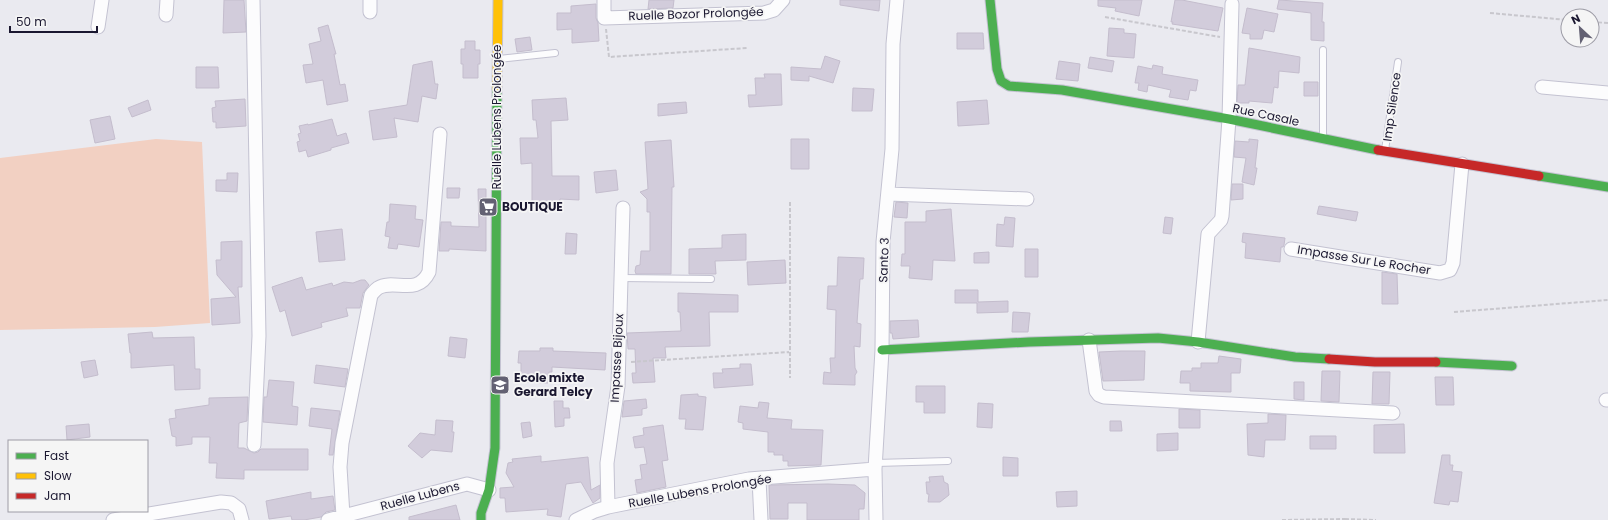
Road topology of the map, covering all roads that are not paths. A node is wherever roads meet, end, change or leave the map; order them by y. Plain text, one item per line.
1 (102, 0) edge
2 (167, 0) edge
3 (253, 0) edge
4 (498, 0) edge
5 (604, 0) edge
6 (783, 0) edge
7 (897, 0) edge
8 (990, 0) edge
9 (1232, 4) dead end
10 (166, 15) dead end
11 (98, 27) dead end
12 (1323, 50) dead end
13 (554, 52) dead end
14 (498, 60) junction
15 (1398, 62) dead end
16 (1542, 87) dead end
17 (1608, 93) edge
18 (1230, 119) junction
19 (440, 134) dead end
20 (1323, 139) junction
21 (1385, 151) junction
22 (1462, 164) junction
23 (1608, 187) edge
24 (888, 194) junction
25 (1027, 199) dead end
26 (623, 208) dead end
27 (1291, 249) dead end
28 (621, 278) junction
29 (711, 279) dead end
30 (1089, 340) junction
31 (1198, 342) junction
32 (882, 350) junction
33 (1512, 366) dead end
34 (1393, 413) dead end
35 (254, 445) dead end
36 (948, 461) dead end
37 (876, 466) junction
38 (759, 478) junction
39 (489, 490) junction
40 (608, 508) junction
41 (343, 516) junction
42 (113, 520) edge
43 (242, 520) edge
44 (328, 520) edge
45 (481, 520) edge
46 (576, 520) edge
47 (761, 520) edge
48 (876, 520) edge

1 - 11 street
2 - 10 street
3 - 35 street
4 - 14 street, Ruelle Lubens Prolongée
5 - 6 street, Ruelle Bozor Prolongée
7 - 24 street, Santo 3
8 - 18 street, Rue Casale
9 - 18 street
12 - 20 lane
13 - 14 lane
14 - 39 street, Ruelle Lubens Prolongée
15 - 21 lane, Imp Silence
16 - 17 street
18 - 20 street, Rue Casale
18 - 31 street
19 - 41 street
20 - 21 street, Rue Casale
21 - 22 street, Rue Casale
22 - 23 street, Rue Casale
22 - 27 street, Impasse Sur Le Rocher
24 - 25 street
24 - 32 street, Santo 3
26 - 28 street, Impasse Bijoux
28 - 29 lane
28 - 40 street, Impasse Bijoux
30 - 31 street
30 - 32 street
30 - 34 street
31 - 33 street
32 - 37 street, Santo 3
36 - 37 lane
37 - 38 street, Ruelle Lubens Prolongée
37 - 48 street, Santo 3
38 - 40 street, Ruelle Lubens Prolongée
38 - 47 street
39 - 41 street, Ruelle Lubens
39 - 45 street, Ruelle Lubens Prolongée
40 - 46 street, Ruelle Lubens Prolongée
41 - 44 street, Ruelle Lubens
42 - 43 street

